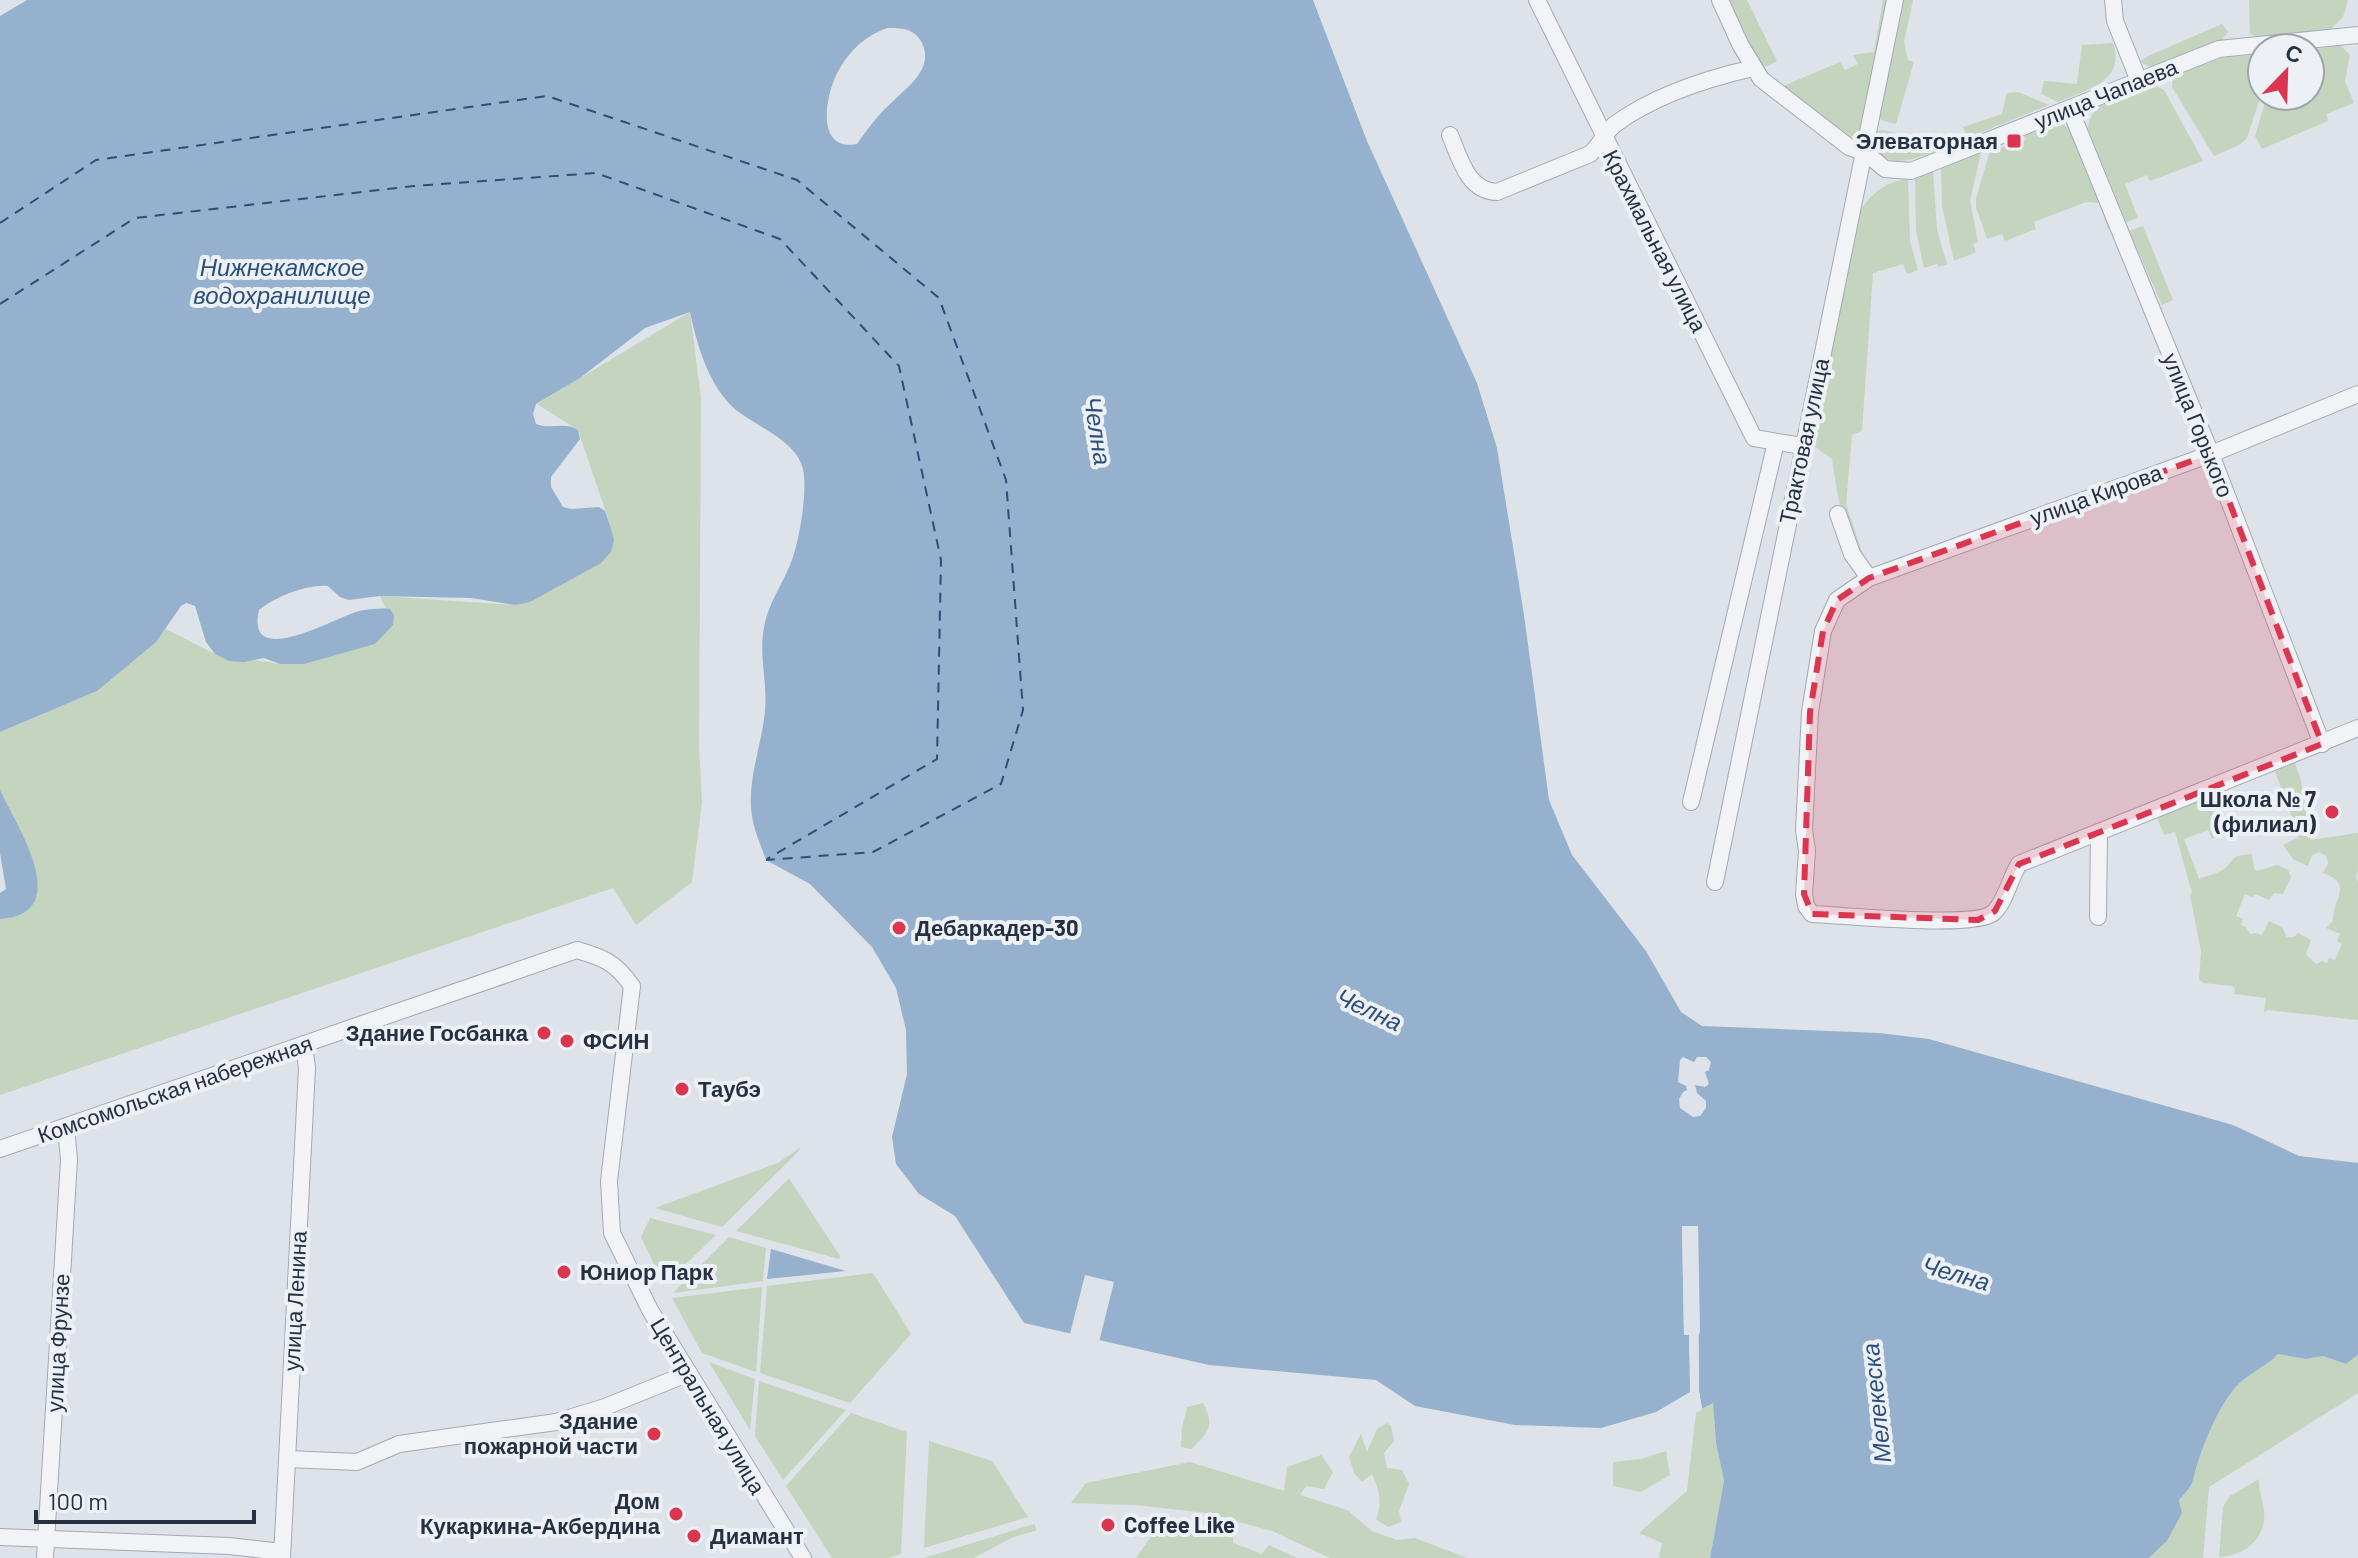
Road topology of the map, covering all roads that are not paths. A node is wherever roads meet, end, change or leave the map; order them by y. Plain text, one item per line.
1 (1537, 0) edge
2 (1720, 0) edge
3 (1895, 0) edge
4 (2113, 0) edge
5 (2358, 35) edge
6 (1753, 68) junction
7 (2139, 81) junction
8 (2070, 109) junction
9 (1450, 135) dead end
10 (1604, 139) junction
11 (1866, 153) junction
12 (2358, 394) edge
13 (1776, 442) junction
14 (1802, 446) junction
15 (2211, 454) junction
16 (1838, 514) dead end
17 (1869, 578) junction
18 (2358, 728) edge
19 (2322, 744) junction
20 (1691, 802) dead end
21 (2099, 832) junction
22 (1715, 882) dead end
23 (2098, 917) dead end
24 (577, 950) joint
25 (304, 1044) junction
26 (66, 1127) junction
27 (0, 1149) edge
28 (689, 1373) junction
29 (287, 1459) junction
30 (0, 1537) edge
31 (46, 1539) junction
32 (282, 1555) edge
33 (45, 1558) edge
34 (803, 1558) edge

1 - 10 street, Крахмальная улица
2 - 6 street
3 - 11 street, Трактовая улица
4 - 7 street
5 - 7 street, улица Чапаева
6 - 10 street
6 - 11 street, улица Чапаева
7 - 8 street, улица Чапаева
8 - 11 street, улица Чапаева
8 - 15 street, улица Горького
9 - 10 street
10 - 13 street, Крахмальная улица
11 - 14 street, Трактовая улица
12 - 15 street, улица Кирова
13 - 14 street, Крахмальная улица
13 - 20 street
14 - 22 street, Трактовая улица
15 - 17 street, улица Кирова
15 - 19 street, улица Горького
16 - 17 street
17 - 21 street, улица Кирова
18 - 19 street
19 - 21 street
21 - 23 street
24 - 25 street, Комсомольская набережная
24 - 28 street, Центральная улица
25 - 26 street, Комсомольская набережная
25 - 29 street, улица Ленина
26 - 27 street, Комсомольская набережная
26 - 31 street, улица Фрунзе
28 - 29 street
28 - 34 street, Центральная улица
29 - 32 street, улица Ленина
30 - 31 street
31 - 32 street
31 - 33 street, улица Фрунзе

